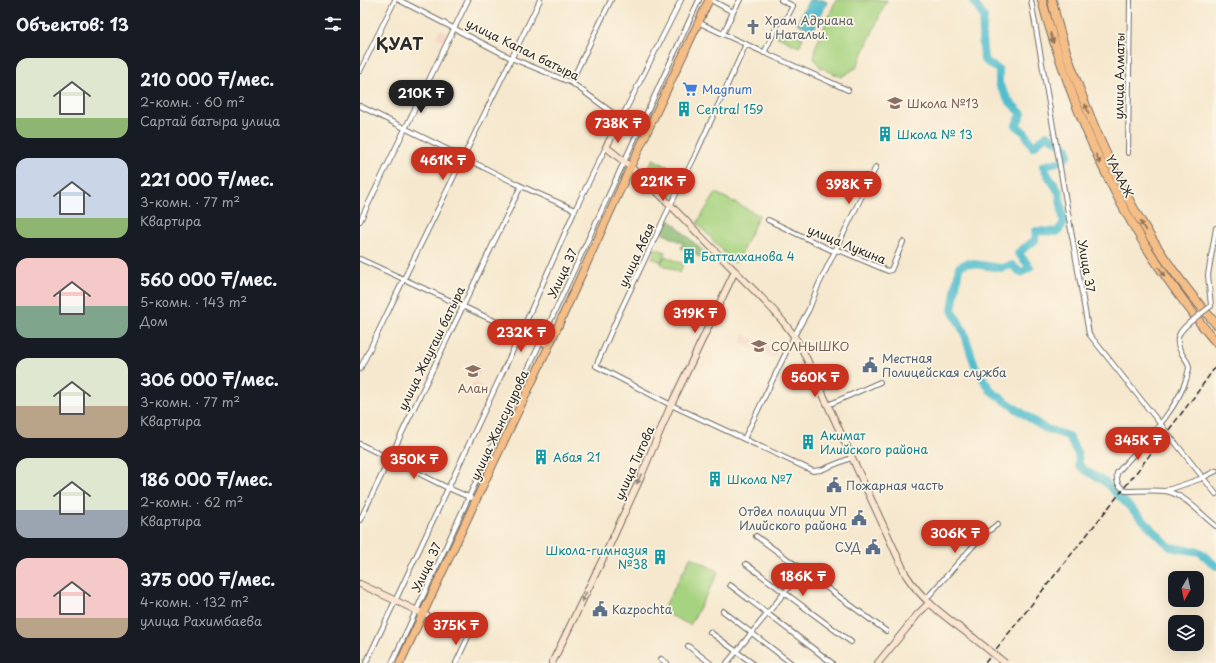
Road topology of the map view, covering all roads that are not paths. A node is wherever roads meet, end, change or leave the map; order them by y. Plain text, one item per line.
1 (395, 0) edge
2 (399, 0) edge
3 (468, 0) edge
4 (540, 0) edge
5 (611, 0) edge
6 (681, 0) edge
7 (699, 0) edge
8 (710, 0) edge
9 (740, 0) edge
10 (781, 0) edge
11 (1031, 0) edge
12 (1042, 0) edge
13 (1052, 0) edge
14 (1130, 0) edge
15 (733, 12) junction
16 (698, 22) junction
17 (454, 28) junction
18 (723, 34) junction
19 (746, 44) junction
20 (764, 53) junction
21 (511, 58) junction
22 (360, 71) edge
23 (572, 83) junction
24 (848, 90) dead end
25 (360, 106) edge
26 (620, 119) junction
27 (405, 128) junction
28 (606, 147) junction
29 (1128, 153) dead end
30 (464, 156) junction
31 (631, 166) junction
32 (876, 167) dead end
33 (521, 186) junction
34 (670, 206) junction
35 (575, 210) junction
36 (768, 220) dead end
37 (360, 221) edge
38 (1216, 228) edge
39 (903, 242) dead end
40 (836, 250) junction
41 (360, 259) edge
42 (734, 271) junction
43 (403, 279) junction
44 (1216, 302) edge
45 (462, 306) junction
46 (1212, 306) junction
47 (1216, 324) edge
48 (521, 333) junction
49 (794, 336) junction
50 (1216, 342) edge
51 (549, 346) junction
52 (360, 369) edge
53 (880, 382) dead end
54 (671, 405) junction
55 (828, 405) junction
56 (744, 439) junction
57 (360, 444) edge
58 (389, 458) junction
59 (851, 458) junction
60 (1216, 471) edge
61 (448, 488) junction
62 (1165, 491) junction
63 (1216, 494) edge
64 (476, 500) junction
65 (360, 520) edge
66 (998, 524) dead end
67 (1216, 526) edge
68 (756, 536) dead end
69 (746, 564) dead end
70 (803, 570) junction
71 (360, 584) edge
72 (730, 585) dead end
73 (784, 593) junction
74 (395, 600) junction
75 (928, 601) junction
76 (723, 611) dead end
77 (424, 614) junction
78 (768, 614) junction
79 (710, 632) dead end
80 (886, 632) dead end
81 (752, 633) junction
82 (851, 642) dead end
83 (688, 646) dead end
84 (737, 651) junction
85 (661, 658) dead end
86 (366, 663) edge
87 (392, 663) edge
88 (400, 663) edge
89 (456, 663) edge
90 (552, 663) edge
91 (668, 663) edge
92 (710, 663) edge
93 (727, 663) edge
94 (752, 663) edge
95 (791, 663) edge
96 (832, 663) edge
97 (878, 663) edge
98 (1005, 663) edge

1 - 22 street
2 - 17 street, улица Капал батыра
3 - 17 street
4 - 21 street
5 - 23 street
6 - 26 street
7 - 87 street, Улица 37
8 - 15 street
8 - 16 main road, улица Жансугурова
9 - 15 street
10 - 20 street
11 - 63 street, Улица 37
12 -> 50 highway, ҮАААЖ
47 -> 13 highway, ҮАААЖ
14 - 29 street, улица Алматы
15 - 18 street
16 - 18 street
16 - 31 main road, улица Жансугурова
17 - 21 street, улица Капал батыра
17 - 27 street
18 - 19 street
19 - 20 street
19 - 34 street, улица Абая
20 - 24 street
21 - 23 street, улица Капал батыра
21 - 30 street
23 - 26 street, улица Капал батыра
25 - 27 street
26 - 28 street
27 - 30 street
27 - 37 street
28 - 31 street
28 - 35 street
30 - 33 street
30 - 43 street
31 - 34 street
31 - 51 main road, улица Жансугурова
32 - 40 street
33 - 35 street
33 - 45 street, улица Жаугаш батыра
34 - 42 street
34 - 54 street, улица Абая
35 - 48 street
36 - 40 street, улица Лукина
38 - 46 street
39 - 40 street, улица Лукина
40 - 49 street
41 - 43 street
42 - 49 street
42 - 54 street, улица Титова
43 - 45 street
43 - 52 street
44 - 46 street
45 - 48 street
45 - 58 street, улица Жаугаш батыра
46 - 62 street, bridge
48 - 51 street
48 - 61 street
49 - 55 street
49 - 56 street
51 - 64 main road, улица Жансугурова
53 - 55 street
54 - 56 street
54 -> 90 street, улица Титова
55 - 59 street
56 - 59 street
57 - 58 street
58 - 61 street
58 - 65 street, улица Жаугаш батыра
59 - 75 street
60 - 62 street
61 - 64 street
61 - 74 street
62 - 67 street
64 - 77 main road, улица Жансугурова
66 - 75 street
68 - 70 street
69 - 73 street
70 - 73 street
70 - 80 street
71 - 74 street
72 - 78 street
73 - 78 street
73 - 82 street
74 - 77 street
74 - 86 street
75 - 97 street
75 - 98 street, bridge
76 - 81 street
77 - 88 main road, улица Жансугурова
77 - 89 street
78 - 81 street
78 - 96 street
79 - 84 street
81 - 84 street
81 - 95 street
83 - 92 street
84 - 93 street
84 - 94 street
85 - 91 street

